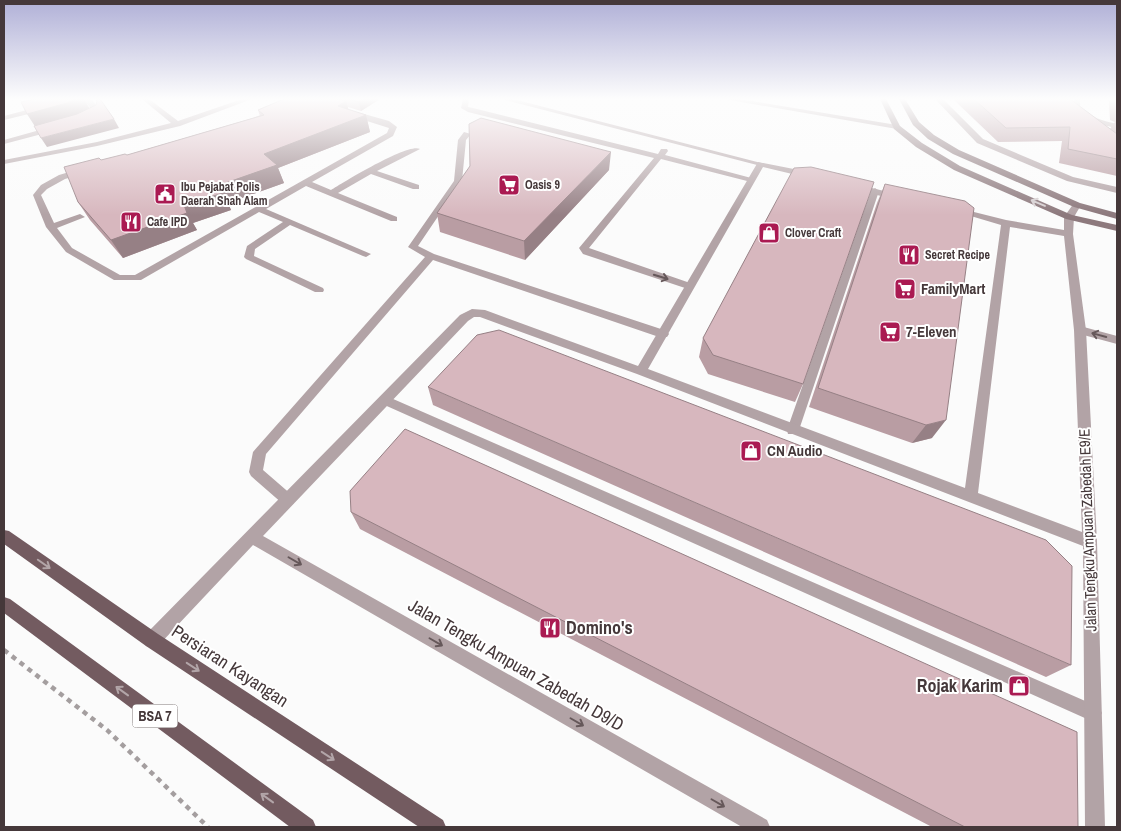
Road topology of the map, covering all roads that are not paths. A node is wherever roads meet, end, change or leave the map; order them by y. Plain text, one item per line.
1 (19, 138) edge
2 (140, 138) edge
3 (193, 138) edge
4 (384, 138) edge
5 (464, 138) edge
6 (583, 138) edge
7 (656, 138) edge
8 (910, 138) edge
9 (932, 138) edge
10 (977, 138) edge
11 (4, 142) edge
12 (672, 142) junction
13 (124, 144) junction
14 (416, 149) dead end
15 (660, 157) junction
16 (132, 158) junction
17 (4, 162) edge
18 (761, 164) junction
19 (370, 170) junction
20 (818, 178) edge
21 (751, 179) junction
22 (307, 183) junction
23 (847, 184) edge
24 (416, 187) dead end
25 (1117, 190) edge
26 (875, 192) junction
27 (331, 193) junction
28 (903, 198) edge
29 (1078, 205) junction
30 (259, 209) junction
31 (950, 210) edge
32 (1069, 216) junction
33 (1117, 216) edge
34 (80, 217) edge
35 (394, 219) dead end
36 (289, 222) junction
37 (1006, 223) junction
38 (51, 227) junction
39 (1117, 228) edge
40 (1068, 234) junction
41 (366, 254) dead end
42 (431, 256) junction
43 (690, 286) junction
44 (320, 290) dead end
45 (1080, 330) junction
46 (663, 334) junction
47 (1117, 340) edge
48 (641, 371) junction
49 (384, 400) junction
50 (793, 430) junction
51 (971, 498) junction
52 (288, 500) junction
53 (4, 536) edge
54 (252, 537) junction
55 (1090, 542) junction
56 (4, 604) edge
57 (152, 640) junction
58 (1093, 713) junction
59 (306, 827) edge
60 (436, 827) edge
61 (760, 827) edge
62 (1095, 827) edge

1 - 11 street
2 - 13 street
3 - 16 street
4 - 22 street
5 - 42 street
6 - 15 street
7 - 12 street
32 -> 8 street
9 - 29 street
10 - 25 street
12 - 15 street
12 - 18 street
13 - 16 street
13 - 17 street
14 - 19 street
15 - 21 street
15 -> 43 street
16 - 38 street
18 - 20 street
18 - 21 street
19 - 24 street
19 - 27 street
21 - 43 street
22 - 27 street
22 - 30 street
23 - 26 street
26 - 28 street
26 - 50 street
27 - 35 street
29 - 32 street
29 - 33 street
30 - 36 street
30 - 38 street
31 - 37 street
32 - 39 street
32 - 40 street, Jalan Tengku Ampuan Zabedah E9/E
34 - 38 street
36 - 41 street
36 - 44 street
37 - 40 street
37 - 51 street
40 - 45 street, Jalan Tengku Ampuan Zabedah E9/E
42 - 46 street
42 - 52 street
43 - 46 street
47 -> 45 street
45 - 55 street, Jalan Tengku Ampuan Zabedah E9/E
46 - 48 street
48 - 49 street
48 - 50 street
49 - 52 street
49 - 58 street
50 - 51 street
51 - 55 street
52 - 54 street
53 -> 57 main road, Persiaran Kayangan
54 - 57 street
54 -> 61 street, Jalan Tengku Ampuan Zabedah D9/D
55 - 58 street, Jalan Tengku Ampuan Zabedah E9/E
59 -> 56 main road, BSA 7
57 -> 60 main road, Persiaran Kayangan
58 - 62 street, Jalan Tengku Ampuan Zabedah E9/E

